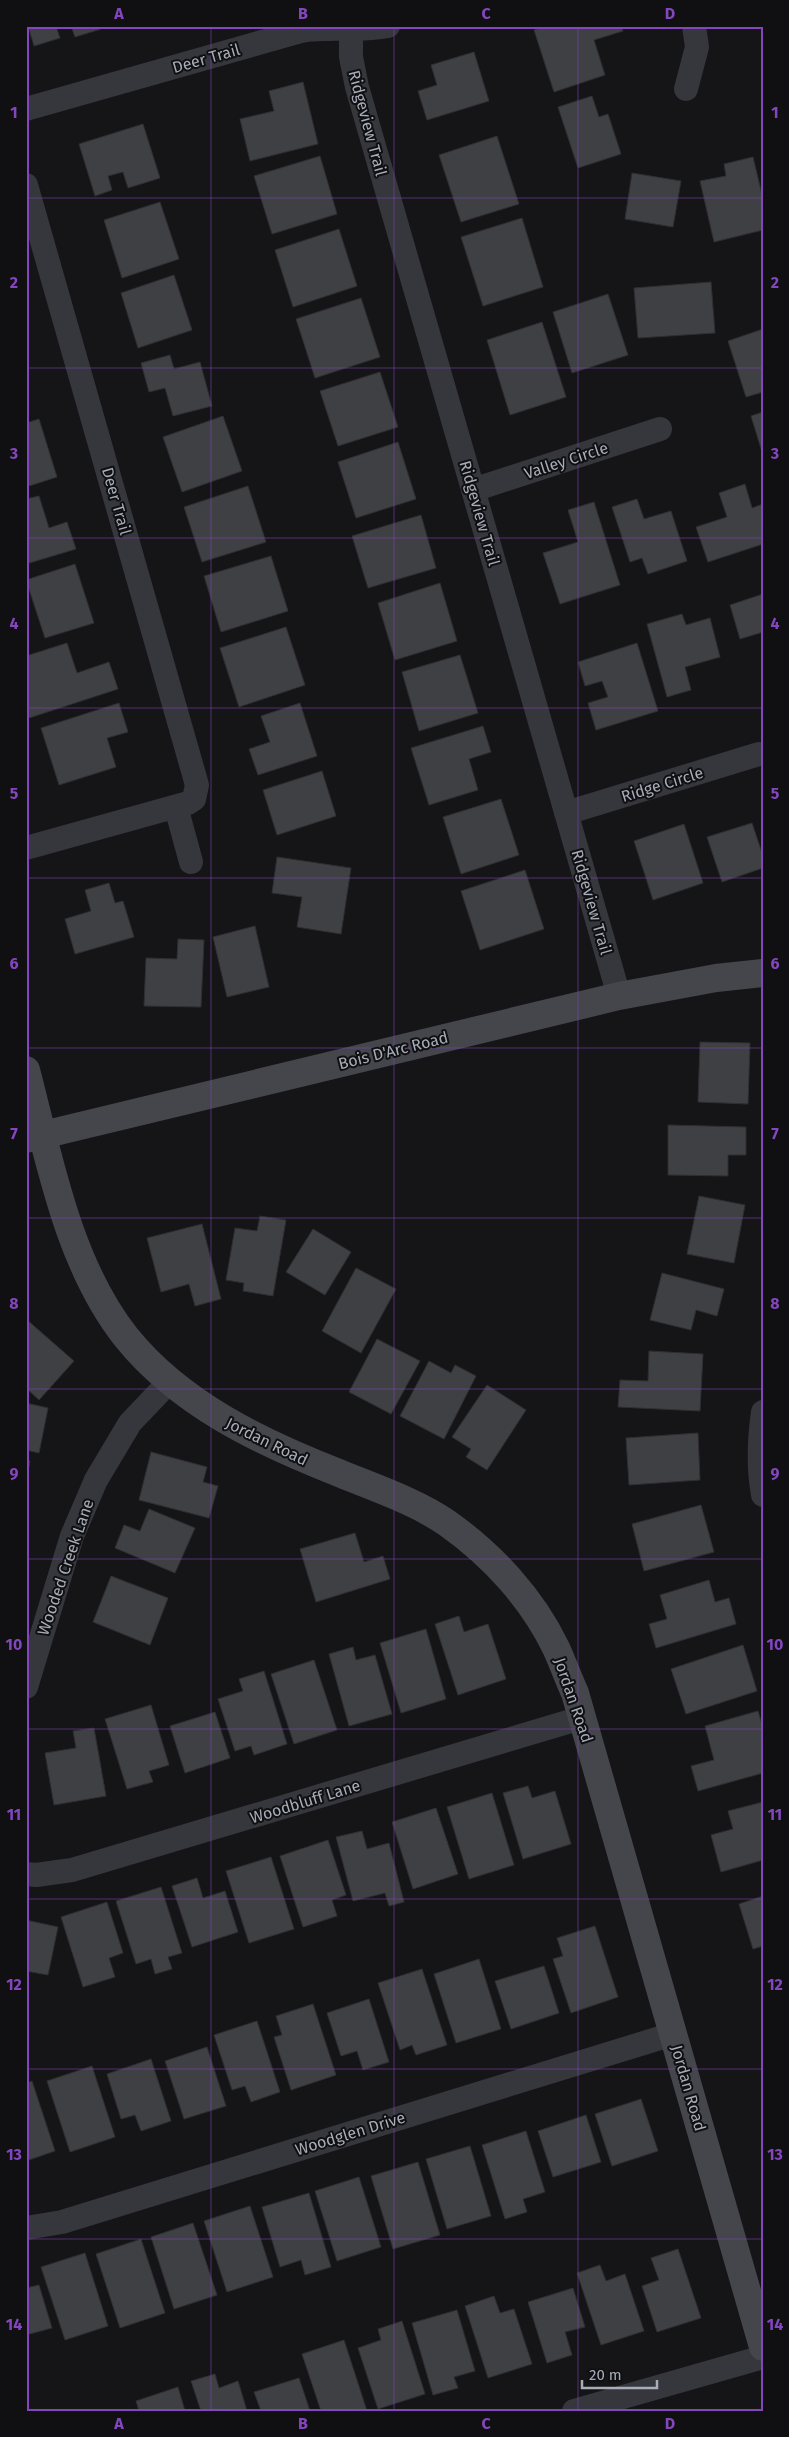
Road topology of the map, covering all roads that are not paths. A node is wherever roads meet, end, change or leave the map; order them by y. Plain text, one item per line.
1 (388, 26) edge
2 (694, 26) edge
3 (351, 28) junction
4 (686, 89) dead end
5 (26, 109) edge
6 (26, 185) edge
7 (660, 430) dead end
8 (473, 490) junction
9 (759, 754) dead end
10 (176, 807) junction
11 (566, 813) junction
12 (26, 848) edge
13 (191, 862) dead end
14 (763, 974) edge
15 (619, 996) junction
16 (26, 1070) edge
17 (34, 1137) edge
18 (170, 1381) junction
19 (763, 1412) edge
20 (763, 1495) edge
21 (26, 1686) edge
22 (581, 1718) junction
23 (26, 1874) edge
24 (673, 2034) junction
25 (26, 2228) edge
26 (763, 2347) edge
27 (763, 2357) edge
28 (574, 2411) edge

1 - 3 street, Deer Trail
2 - 4 street
3 - 5 street, Deer Trail
3 - 8 street, Ridgeview Trail
6 - 10 street, Deer Trail
7 - 8 street, Valley Circle
8 - 11 street, Ridgeview Trail
9 - 11 street, Ridge Circle
10 - 12 street, Deer Trail
10 - 13 street
11 - 15 street, Ridgeview Trail
14 - 15 street, Bois D'Arc Road
15 - 17 street, Bois D'Arc Road
16 - 17 street, Jordan Road
17 - 18 street, Jordan Road
18 - 21 street, Wooded Creek Lane
18 - 22 street, Jordan Road
19 - 20 street
22 - 23 street, Woodbluff Lane
22 - 24 street, Jordan Road
24 - 25 street, Woodglen Drive
24 - 26 street, Jordan Road
27 - 28 street

